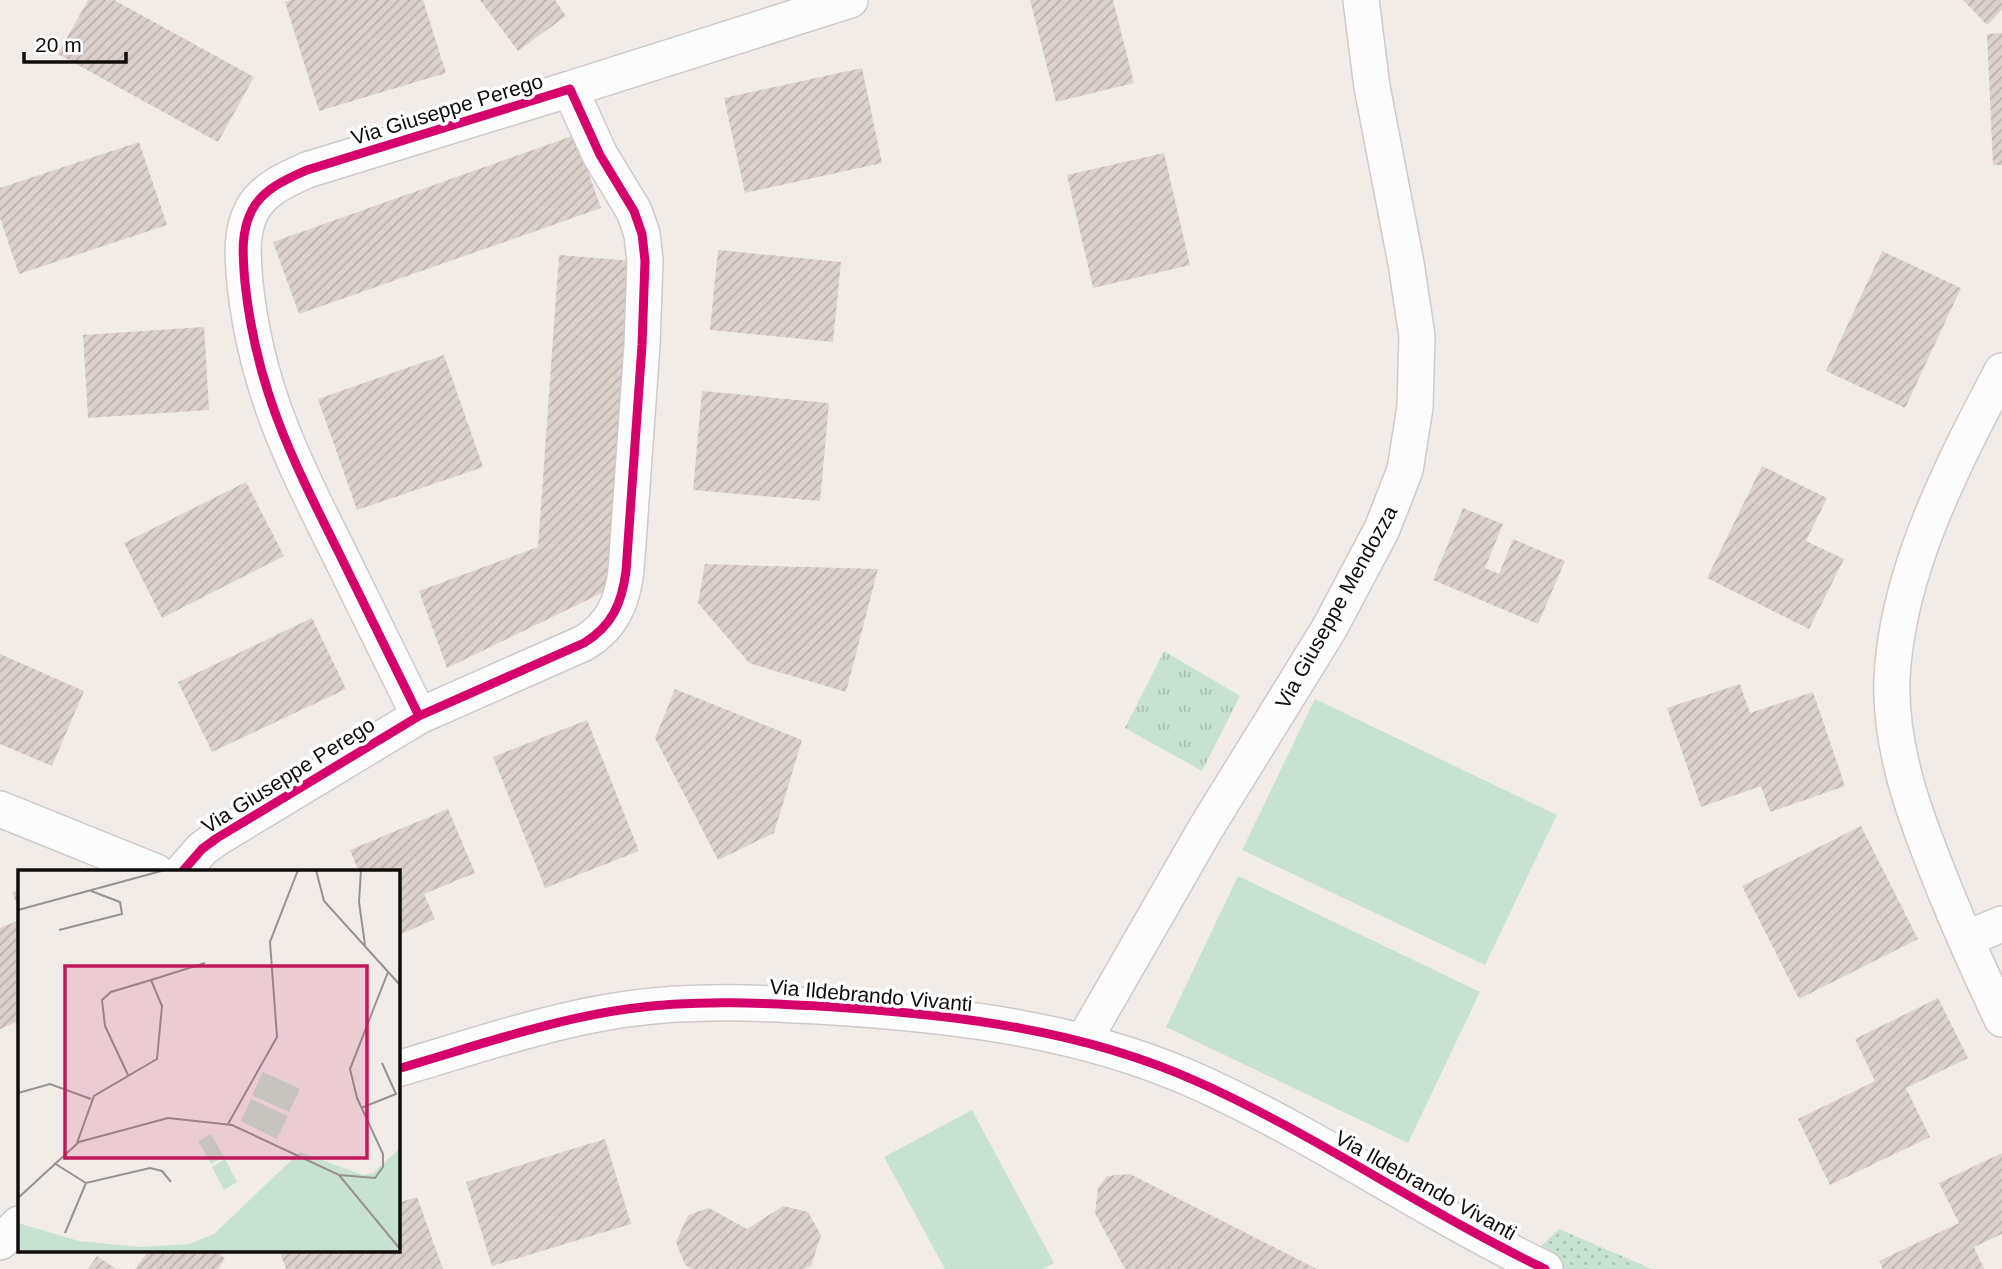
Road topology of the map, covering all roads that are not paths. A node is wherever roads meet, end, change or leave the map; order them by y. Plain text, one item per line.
1 (850, 0) edge
2 (1360, 0) edge
3 (570, 89) junction
4 (2002, 370) edge
5 (419, 716) junction
6 (0, 809) edge
7 (151, 870) edge
8 (184, 870) edge
9 (2002, 924) edge
10 (1966, 939) junction
11 (2002, 1019) edge
12 (1083, 1042) junction
13 (399, 1068) edge
14 (18, 1225) edge
15 (0, 1242) edge
16 (1545, 1269) edge

1 - 3 street
2 - 12 street, Via Giuseppe Mendozza
3 - 5 street, Via Giuseppe Perego
3 - 5 street, Via Giuseppe Perego
4 - 10 street
5 - 8 street, Via Giuseppe Perego
6 - 7 street
9 - 10 street
10 - 11 street
12 - 13 street, Via Ildebrando Vivanti
12 - 16 street, Via Ildebrando Vivanti
14 - 15 street

